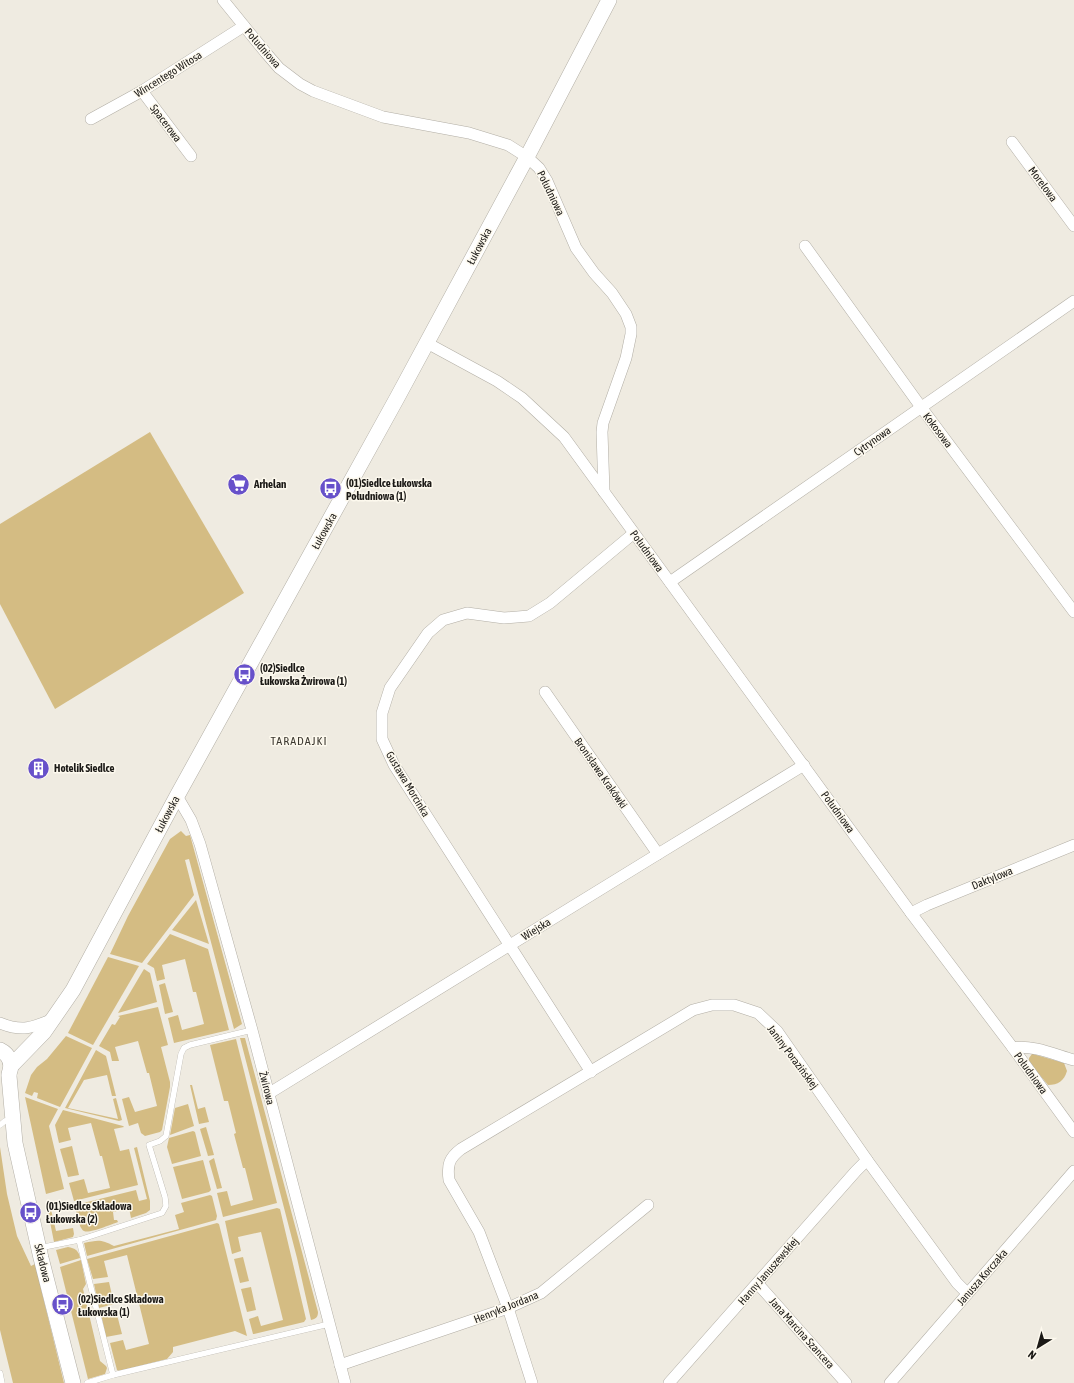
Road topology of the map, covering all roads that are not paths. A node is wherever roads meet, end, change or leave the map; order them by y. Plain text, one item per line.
1 (224, 0) edge
2 (609, 0) edge
3 (244, 26) junction
4 (142, 91) junction
5 (91, 119) dead end
6 (1012, 142) dead end
7 (191, 156) dead end
8 (527, 156) junction
9 (1074, 226) edge
10 (805, 246) dead end
11 (1074, 301) edge
12 (427, 343) junction
13 (921, 407) junction
14 (604, 492) junction
15 (634, 533) junction
16 (670, 582) junction
17 (1074, 612) edge
18 (545, 692) dead end
19 (804, 765) junction
20 (177, 796) junction
21 (1074, 845) edge
22 (658, 854) junction
23 (911, 913) junction
24 (511, 945) junction
25 (55, 1018) junction
26 (0, 1023) edge
27 (252, 1030) junction
28 (1013, 1048) junction
29 (1074, 1060) edge
30 (5, 1066) edge
31 (591, 1072) junction
32 (268, 1094) junction
33 (2, 1118) edge
34 (1074, 1132) edge
35 (15, 1143) junction
36 (867, 1160) junction
37 (1074, 1171) edge
38 (648, 1205) dead end
39 (79, 1240) junction
40 (39, 1248) junction
41 (758, 1284) junction
42 (967, 1293) junction
43 (508, 1308) junction
44 (329, 1324) junction
45 (340, 1365) junction
46 (0, 1373) edge
47 (113, 1375) junction
48 (343, 1382) edge
49 (2, 1383) edge
50 (73, 1383) edge
51 (86, 1383) edge
52 (532, 1383) edge
53 (669, 1383) edge
54 (846, 1383) edge
55 (890, 1383) edge

1 - 3 street, Południowa
2 - 8 main road, Łukowska
3 - 4 street, Wincentego Witosa
3 - 8 street, Południowa
4 - 5 street, Wincentego Witosa
4 - 7 street, Spacerowa
6 - 9 street, Morelowa
8 - 12 main road, Łukowska
8 - 14 street, Południowa
10 - 13 street, Kokosowa
11 - 13 street, Cytrynowa
12 - 14 street, Południowa
12 - 20 main road, Łukowska
13 - 16 street, Cytrynowa
13 - 17 street, Kokosowa
14 - 15 street, Południowa
15 - 16 street, Południowa
15 - 24 street, Gustawa Morcinka
16 - 19 street, Południowa
18 - 22 street, Bronisława Krakówki
19 - 22 street, Wiejska
19 - 23 street, Południowa
20 - 25 main road, Łukowska
20 - 27 street, Żwirowa
21 - 23 street, Daktylowa
22 - 24 street, Wiejska
23 - 28 street, Południowa
24 - 31 street, Gustawa Morcinka
24 - 32 street, Wiejska
25 - 26 street
25 - 30 main road, Łukowska
27 - 32 street, Żwirowa
27 - 39 lane
28 - 29 street
28 - 34 street, Południowa
30 - 35 main road, Składowa
31 - 36 street, Janiny Porazińskiej
31 - 43 street, Janiny Porazińskiej
32 - 44 street, Żwirowa
33 - 35 main road, Składowa
35 - 40 main road, Składowa
36 - 41 street, Hanny Januszewskiej
36 - 42 street, Janiny Porazińskiej
37 - 42 street, Janusza Korczaka
38 - 43 street, Henryka Jordana
39 - 40 lane
39 - 47 lane
40 - 50 main road, Składowa
41 - 53 street, Hanny Januszewskiej
41 - 54 street, Jana Marcina Szancera
42 - 55 street, Janusza Korczaka
43 - 45 street, Henryka Jordana
43 - 52 street
44 - 45 street, Żwirowa
44 - 47 lane
45 - 48 street, Żwirowa
46 - 49 lane
47 - 51 lane

